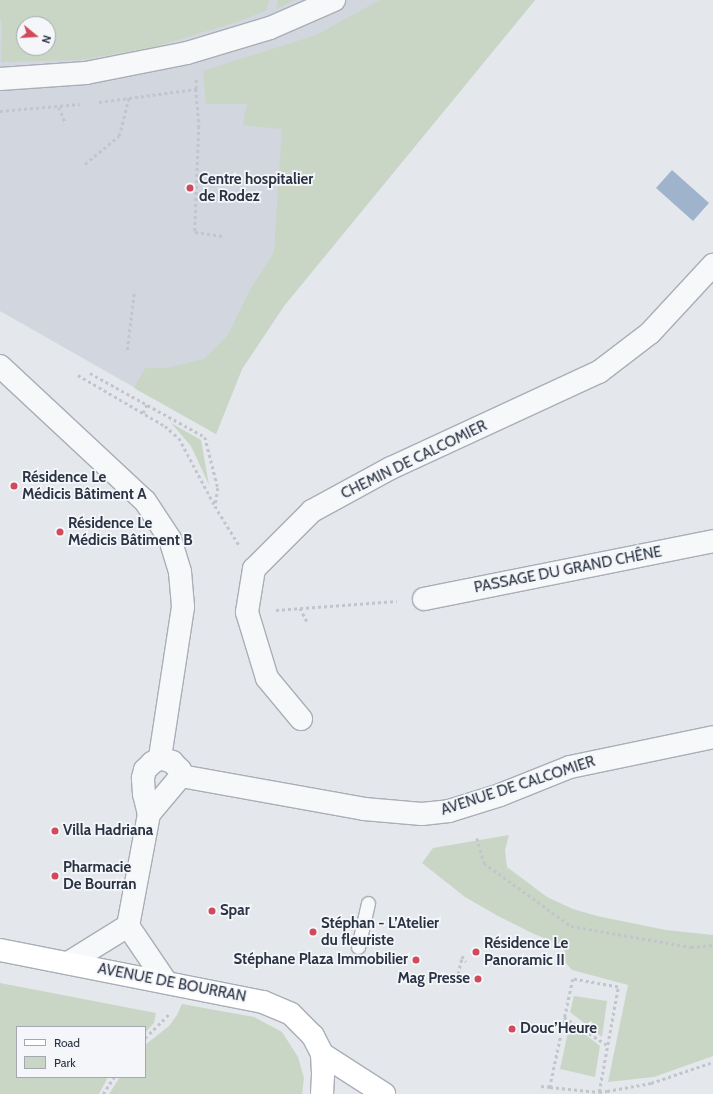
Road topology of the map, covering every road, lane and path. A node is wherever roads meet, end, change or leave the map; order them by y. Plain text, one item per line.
1 (334, 0) edge
2 (0, 79) edge
3 (196, 89) dead end
4 (130, 97) dead end
5 (58, 107) dead end
6 (66, 124) dead end
7 (85, 164) dead end
8 (223, 236) dead end
9 (713, 265) edge
10 (134, 293) dead end
11 (127, 350) dead end
12 (0, 366) edge
13 (90, 373) dead end
14 (78, 375) dead end
15 (147, 404) junction
16 (143, 413) junction
17 (215, 506) junction
18 (713, 541) edge
19 (254, 569) junction
20 (424, 599) joint
21 (300, 608) junction
22 (272, 610) dead end
23 (307, 621) dead end
24 (301, 719) dead end
25 (713, 737) edge
26 (160, 758) junction
27 (181, 776) junction
28 (149, 814) junction
29 (94, 830) dead end
30 (112, 833) dead end
31 (477, 838) dead end
32 (368, 903) dead end
33 (128, 926) junction
34 (713, 945) edge
35 (358, 947) dead end
36 (0, 950) edge
37 (466, 962) dead end
38 (68, 963) junction
39 (458, 974) dead end
40 (166, 982) junction
41 (172, 1012) dead end
42 (564, 1017) junction
43 (146, 1037) edge
44 (607, 1045) junction
45 (322, 1054) junction
46 (713, 1062) edge
47 (113, 1078) edge
48 (542, 1086) dead end
49 (550, 1087) junction
50 (599, 1092) junction
51 (103, 1094) edge
52 (322, 1094) edge
53 (384, 1094) edge

1 - 2 street
3 - 8 path
4 - 7 path
5 - 6 path
9 - 19 street, CHEMIN DE CALCOMIER
10 - 11 path
12 - 26 street
13 - 15 path
14 - 16 path
15 - 16 path
15 - 17 path
16 - 17 path
17 - 19 path
18 - 20 street, PASSAGE DU GRAND CHÊNE
19 - 24 street
20 - 21 path
21 - 22 path
21 - 23 path
25 - 27 street, AVENUE DE CALCOMIER
26 - 27 street
26 - 28 street
27 - 28 street
28 - 33 street
29 - 30 path
31 - 34 path
32 - 35 lane
33 - 38 street
33 - 40 street
36 - 38 main road, AVENUE DE BOURRAN
37 - 39 path
38 - 40 main road, AVENUE DE BOURRAN
40 - 45 main road, AVENUE DE BOURRAN
41 - 43 path
42 - 44 path
42 - 44 path
42 - 49 path
44 - 50 path
45 - 52 main road, AVENUE DE BOURRAN
45 - 53 main road
46 - 50 path
47 - 51 path
48 - 49 path
49 - 50 path

